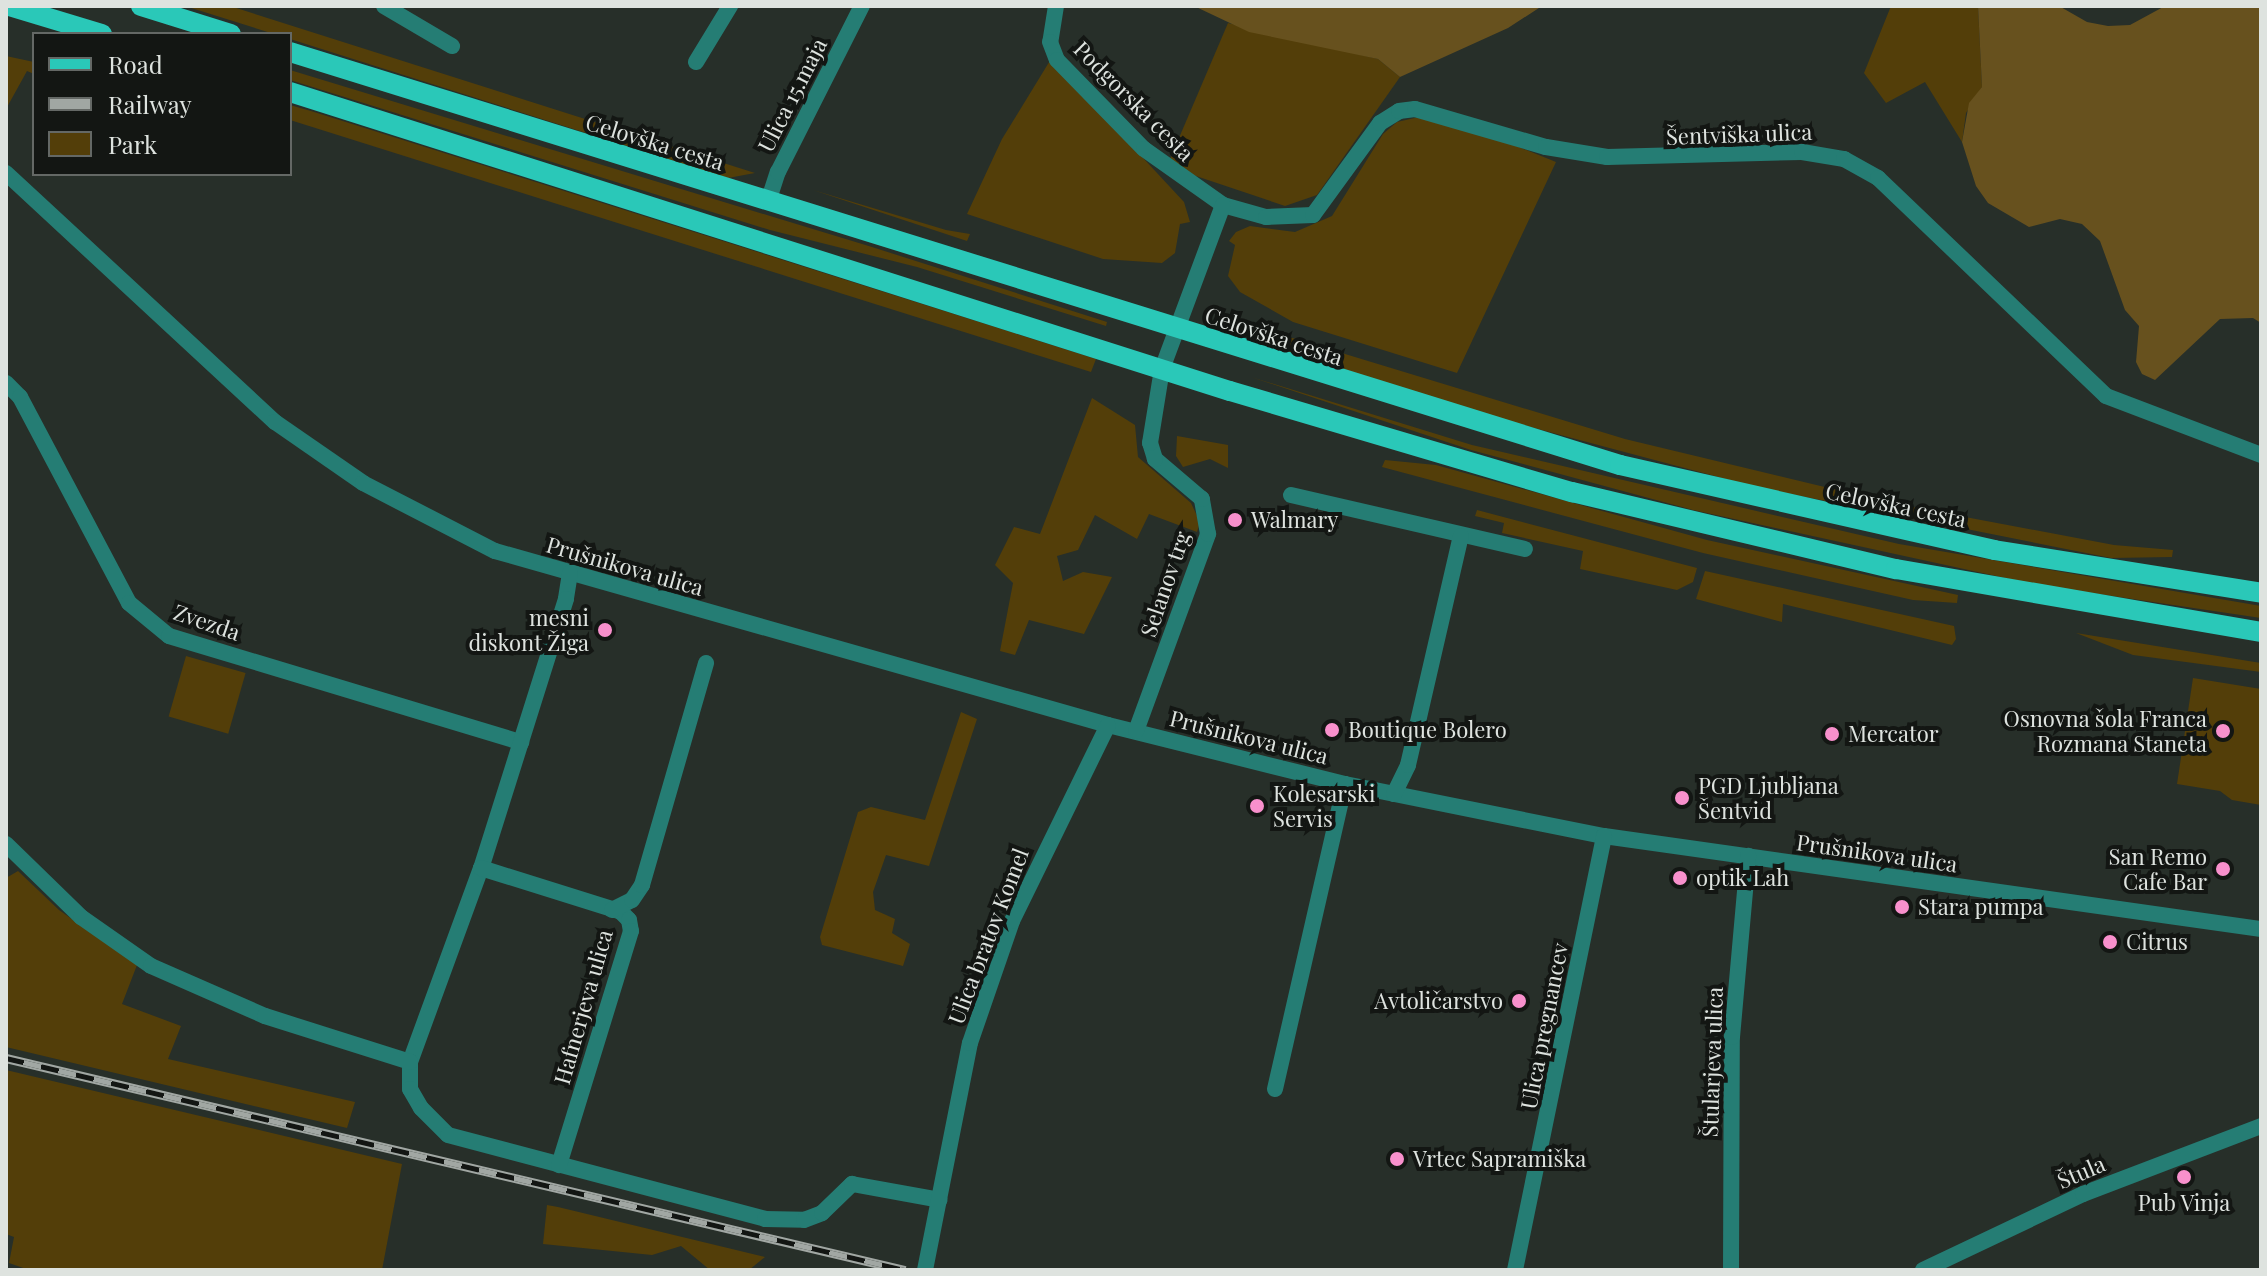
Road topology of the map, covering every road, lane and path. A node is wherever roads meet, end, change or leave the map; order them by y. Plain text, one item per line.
1 (9, 6) edge
2 (141, 6) edge
3 (384, 6) edge
4 (730, 6) edge
5 (1056, 6) edge
6 (859, 7) edge
7 (95, 32) edge
8 (225, 32) edge
9 (452, 46) dead end
10 (292, 53) edge
11 (696, 62) dead end
12 (292, 93) edge
13 (6, 173) edge
14 (768, 202) junction
15 (1223, 205) junction
16 (1176, 330) junction
17 (1162, 369) junction
18 (6, 383) edge
19 (2261, 455) edge
20 (1291, 495) dead end
21 (1461, 536) junction
22 (1525, 549) dead end
23 (570, 573) junction
24 (2261, 593) edge
25 (2261, 632) edge
26 (706, 663) dead end
27 (1108, 725) junction
28 (1136, 731) junction
29 (521, 742) junction
30 (1345, 784) junction
31 (1394, 794) junction
32 (1604, 836) junction
33 (6, 844) edge
34 (1748, 856) junction
35 (481, 868) junction
36 (612, 910) junction
37 (2261, 929) edge
38 (410, 1062) junction
39 (1275, 1089) dead end
40 (2261, 1126) edge
41 (559, 1165) junction
42 (940, 1200) junction
43 (925, 1270) edge
44 (1515, 1270) edge
45 (1731, 1270) edge
46 (1923, 1270) edge

1 - 7 main road
2 - 8 main road
3 - 9 street
4 - 11 street
5 - 15 street, Podgorska cesta
6 - 14 street, Ulica 15.maja
10 - 14 main road, Celovška cesta
12 - 17 main road
13 - 23 street, Prušnikova ulica
14 - 16 main road, Celovška cesta
15 - 16 street, Selanov trg
15 - 19 street, Šentviška ulica
16 - 17 street, Selanov trg
16 - 24 main road, Celovška cesta
17 - 25 main road
17 - 28 street, Selanov trg
18 - 29 street, Zvezda
20 - 21 street
21 - 22 street
21 - 31 street
23 - 27 street, Prušnikova ulica
23 - 29 street
26 - 36 street
27 - 28 street, Prušnikova ulica
27 - 42 street, Ulica bratov Komel
28 - 30 street, Prušnikova ulica
29 - 35 street
30 - 31 street, Prušnikova ulica
30 - 39 street, Prušnikova ulica
31 - 32 street, Prušnikova ulica
32 - 34 street, Prušnikova ulica
32 - 44 street, Ulica pregnancev
33 - 38 street
34 - 37 street, Prušnikova ulica
34 - 45 street, Štularjeva ulica
35 - 36 street, Hafnerjeva ulica
35 - 38 street
36 - 41 street, Hafnerjeva ulica
38 - 41 street
40 - 46 street, Štula
41 - 42 street
42 - 43 street, Ulica bratov Komel

